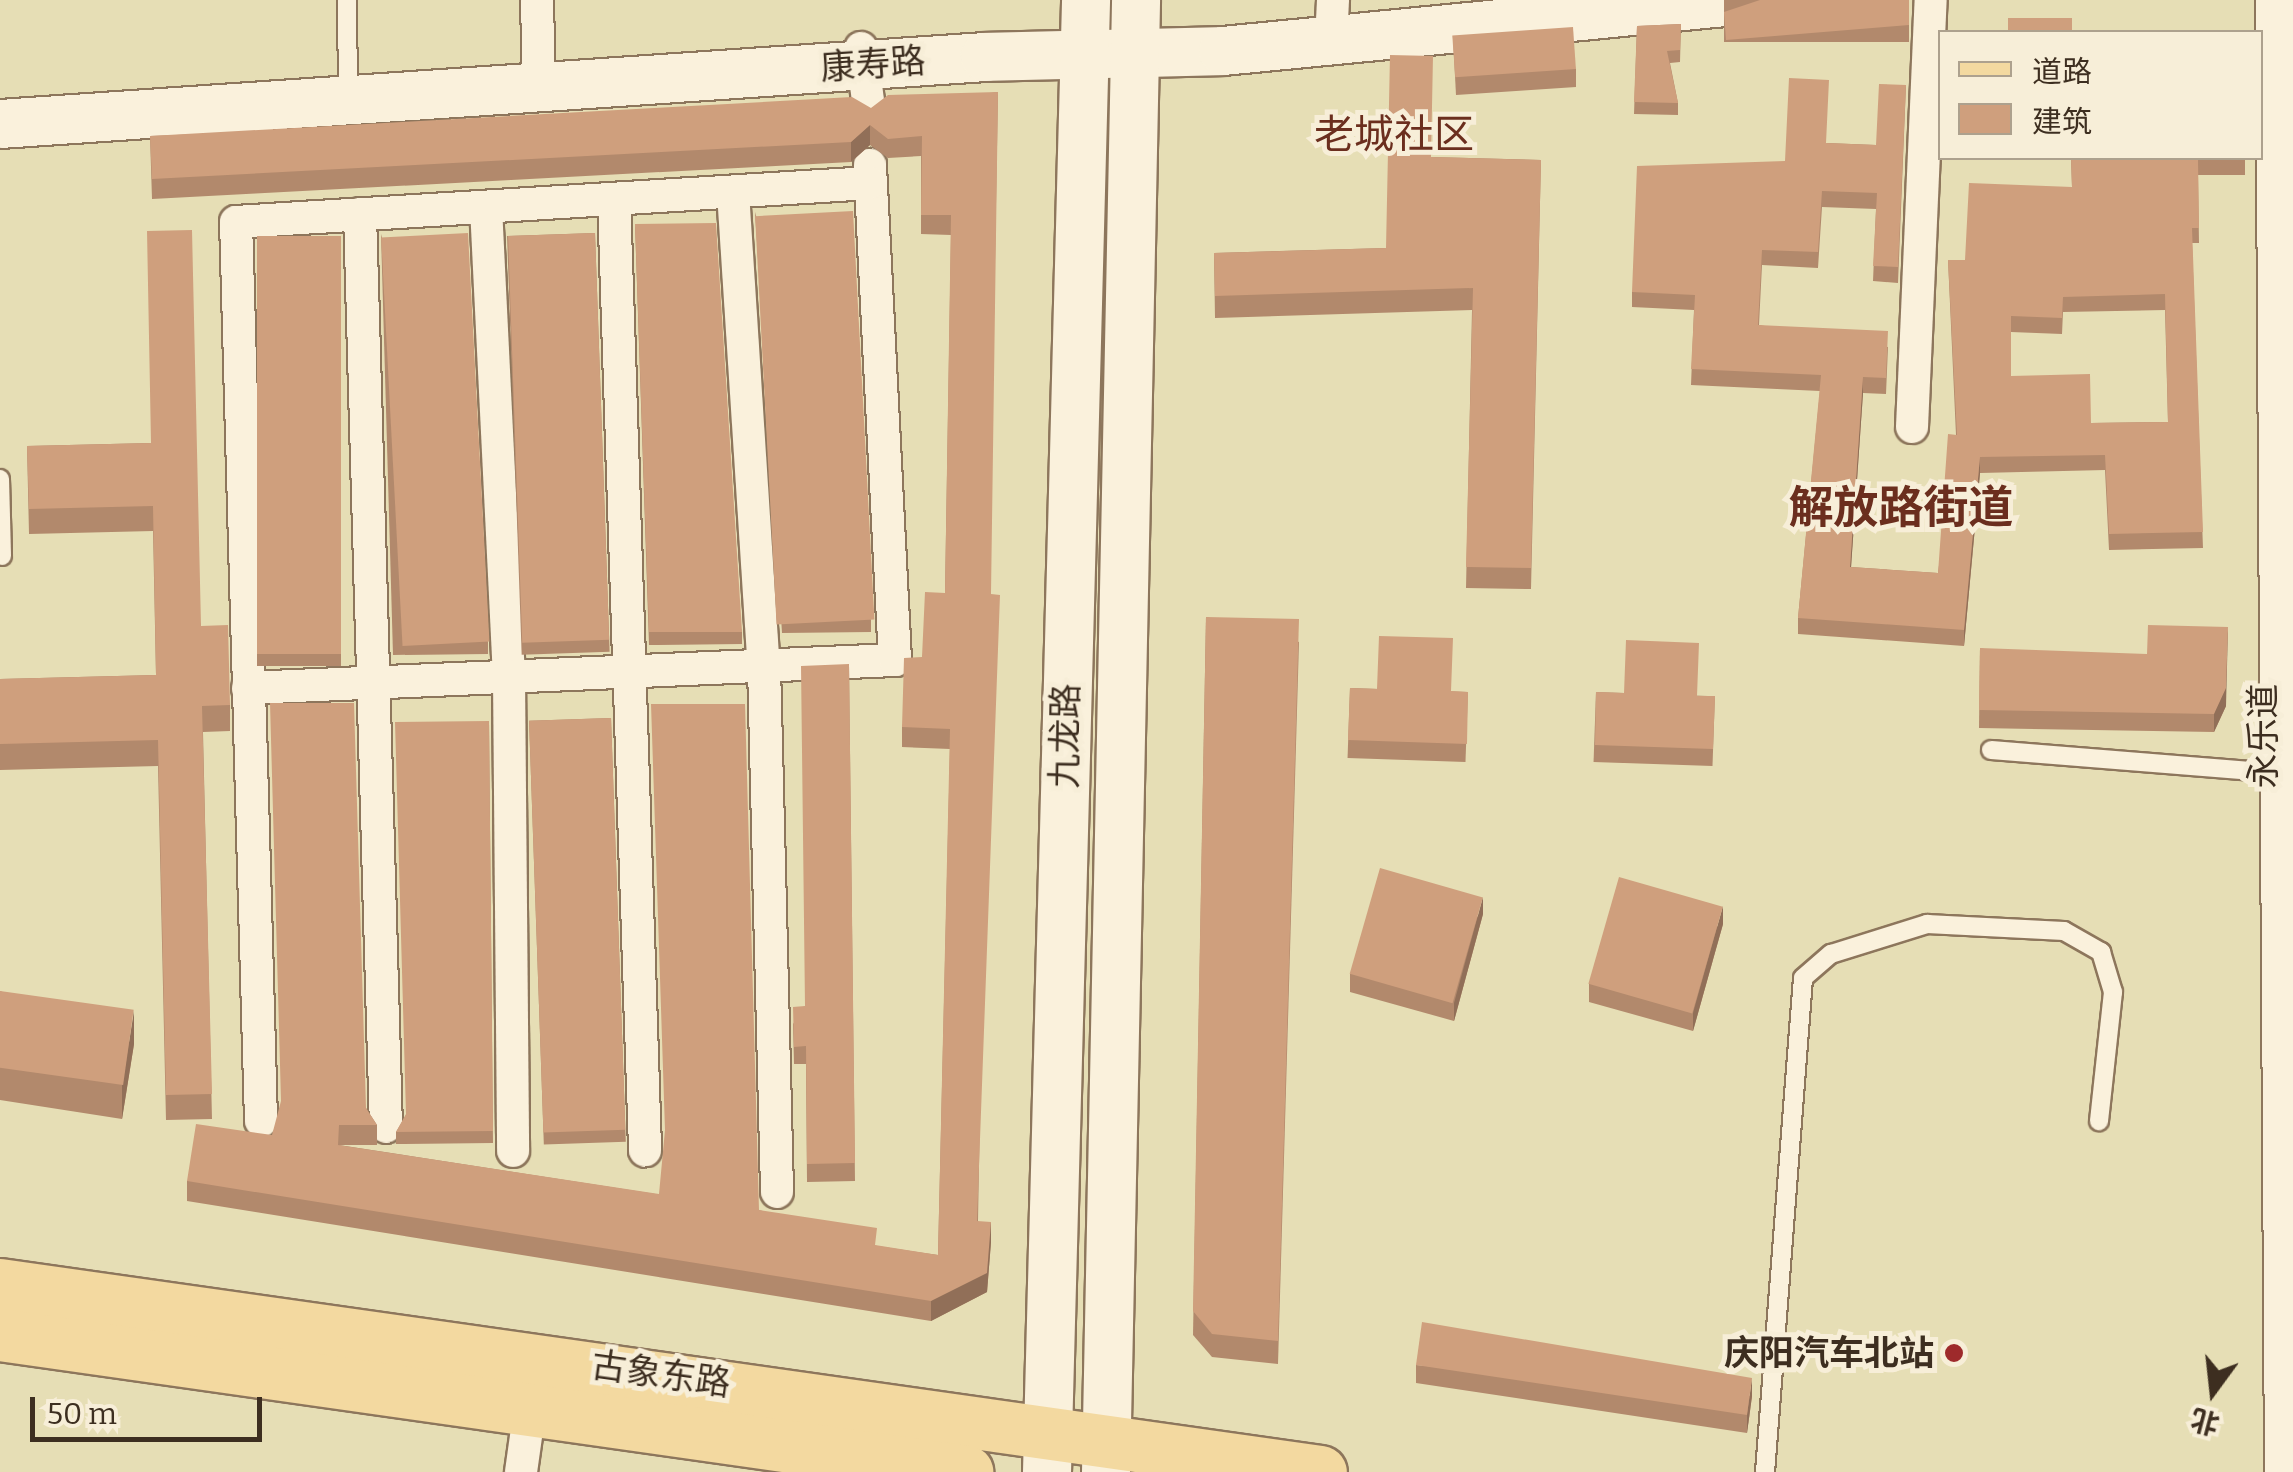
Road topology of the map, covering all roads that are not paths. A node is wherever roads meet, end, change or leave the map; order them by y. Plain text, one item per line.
1 (347, 0) edge
2 (537, 0) edge
3 (1562, 0) edge
4 (1745, 0) edge
5 (1931, 0) edge
6 (2261, 0) edge
7 (2280, 0) edge
8 (1332, 21) edge
9 (1084, 30) edge
10 (1135, 30) edge
11 (2262, 30) edge
12 (2263, 71) edge
13 (538, 76) junction
14 (348, 90) junction
15 (0, 106) edge
16 (0, 124) edge
17 (733, 192) junction
18 (614, 199) junction
19 (486, 207) junction
20 (360, 214) junction
21 (1912, 427) dead end
22 (0, 479) edge
23 (2, 556) edge
24 (764, 666) junction
25 (2280, 670) edge
26 (629, 672) junction
27 (509, 677) junction
28 (373, 682) junction
29 (248, 688) junction
30 (1990, 750) dead end
31 (2263, 772) junction
32 (2098, 1121) dead end
33 (261, 1122) dead end
34 (386, 1127) dead end
35 (645, 1150) dead end
36 (513, 1151) dead end
37 (777, 1192) dead end
38 (0, 1285) edge
39 (0, 1335) edge
40 (530, 1408) junction
41 (1047, 1451) edge
42 (1106, 1456) edge
43 (521, 1472) edge
44 (966, 1472) edge
45 (1321, 1472) edge
46 (1765, 1472) edge
47 (2262, 1472) edge
48 (2289, 1472) edge

1 - 14 lane
2 - 13 street
3 - 8 street, 康寿路
4 - 8 street, 康寿路
5 - 21 street
6 - 11 street, 永乐道
7 - 25 street, 永乐道
8 - 10 street, 康寿路
9 - 10 street, 康寿路
9 - 13 street, 康寿路
9 - 41 street, 九龙路
10 - 42 street, 九龙路
12 - 25 street, 永乐道
13 - 14 street, 康寿路
14 - 15 street, 康寿路
14 - 16 street, 康寿路
17 - 18 street
17 - 24 street
17 - 24 street
18 - 19 street
18 - 26 street
19 - 20 street
19 - 27 street
20 - 28 street
20 - 29 street
22 - 23 lane
24 - 26 street
24 - 37 street
25 - 31 street, 永乐道
25 - 48 street, 永乐道
26 - 27 street
26 - 35 street
27 - 28 street
27 - 36 street
28 - 29 street
28 - 34 street
29 - 33 street
30 - 31 lane
31 - 47 street, 永乐道
32 - 46 lane
38 - 41 main road, 古象东路
39 - 40 main road, 古象东路
40 - 43 street
40 - 44 main road, 古象东路
41 - 42 main road, 古象东路
42 - 45 main road, 古象东路

